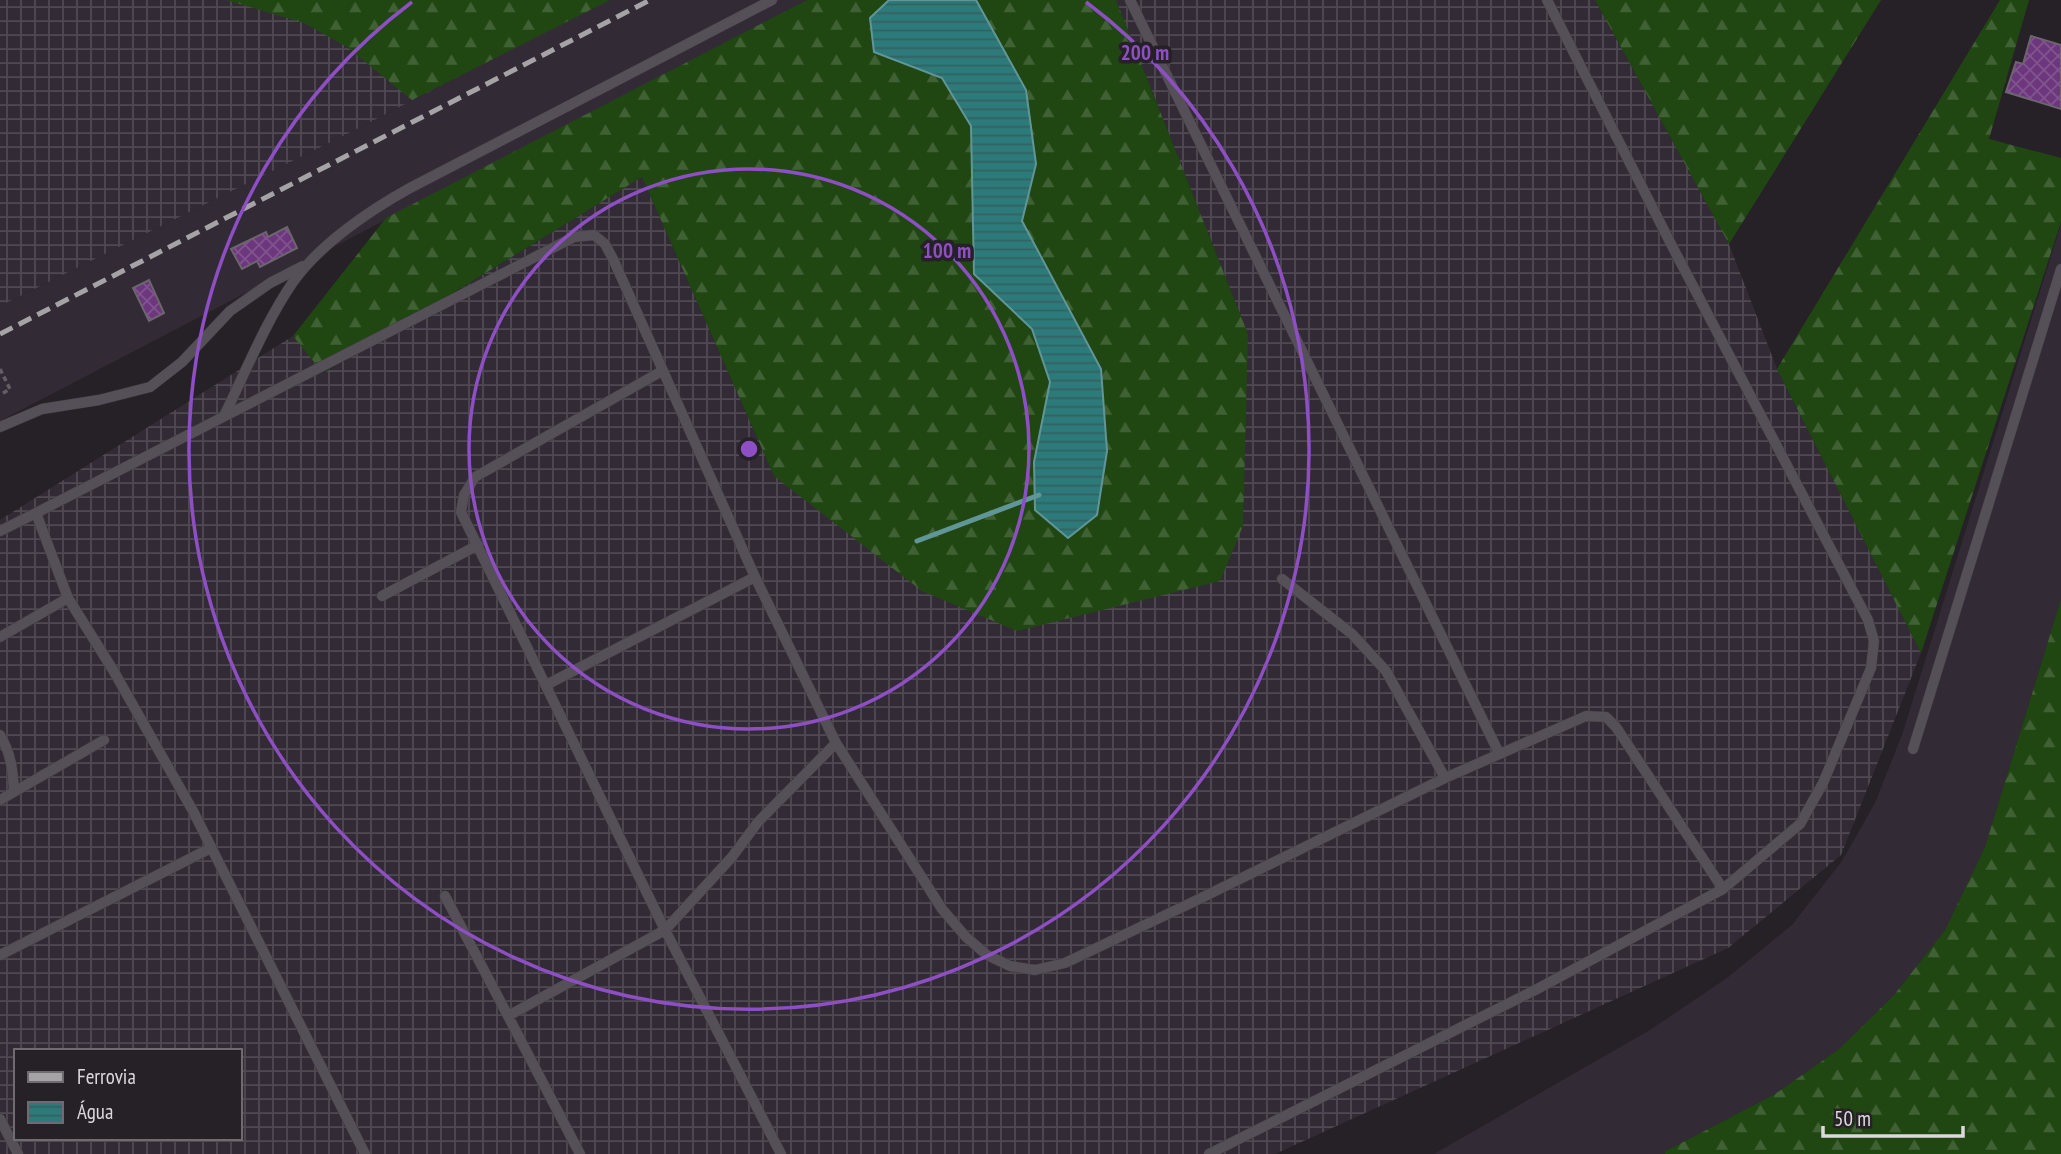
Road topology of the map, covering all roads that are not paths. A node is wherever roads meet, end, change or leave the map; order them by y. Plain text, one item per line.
1 (772, 0) edge
2 (1130, 0) edge
3 (1547, 0) edge
4 (310, 263) junction
5 (2061, 269) edge
6 (662, 371) junction
7 (224, 416) junction
8 (0, 427) edge
9 (36, 513) junction
10 (0, 531) edge
11 (478, 545) junction
12 (755, 578) junction
13 (1282, 579) dead end
14 (382, 596) dead end
15 (68, 598) junction
16 (0, 637) edge
17 (546, 685) junction
18 (0, 735) edge
19 (104, 740) dead end
20 (836, 743) junction
21 (1913, 749) dead end
22 (1499, 753) junction
23 (1445, 778) junction
24 (14, 792) junction
25 (0, 800) edge
26 (211, 848) junction
27 (1723, 889) junction
28 (445, 896) dead end
29 (665, 930) junction
30 (0, 955) edge
31 (508, 1016) junction
32 (0, 1119) edge
33 (18, 1154) edge
34 (365, 1154) edge
35 (580, 1154) edge
36 (781, 1154) edge
37 (1209, 1154) edge

1 - 4 lane
2 - 22 lane
3 - 27 lane
4 - 7 lane
4 - 8 lane
5 - 21 lane
6 - 7 lane
6 - 11 lane
6 - 12 lane
7 - 9 lane
9 - 10 lane
9 - 15 lane
11 - 14 lane
11 - 17 lane
12 - 17 lane
12 - 20 lane
13 - 23 lane
15 - 16 lane
15 - 26 lane
17 - 29 lane
18 - 24 lane
19 - 24 lane
20 - 23 lane
20 - 29 lane
22 - 23 lane
22 - 27 lane
24 - 25 lane
26 - 30 lane
26 - 34 lane
27 - 37 lane
28 - 31 lane
29 - 31 lane
29 - 36 lane
31 - 35 lane
32 - 33 lane

